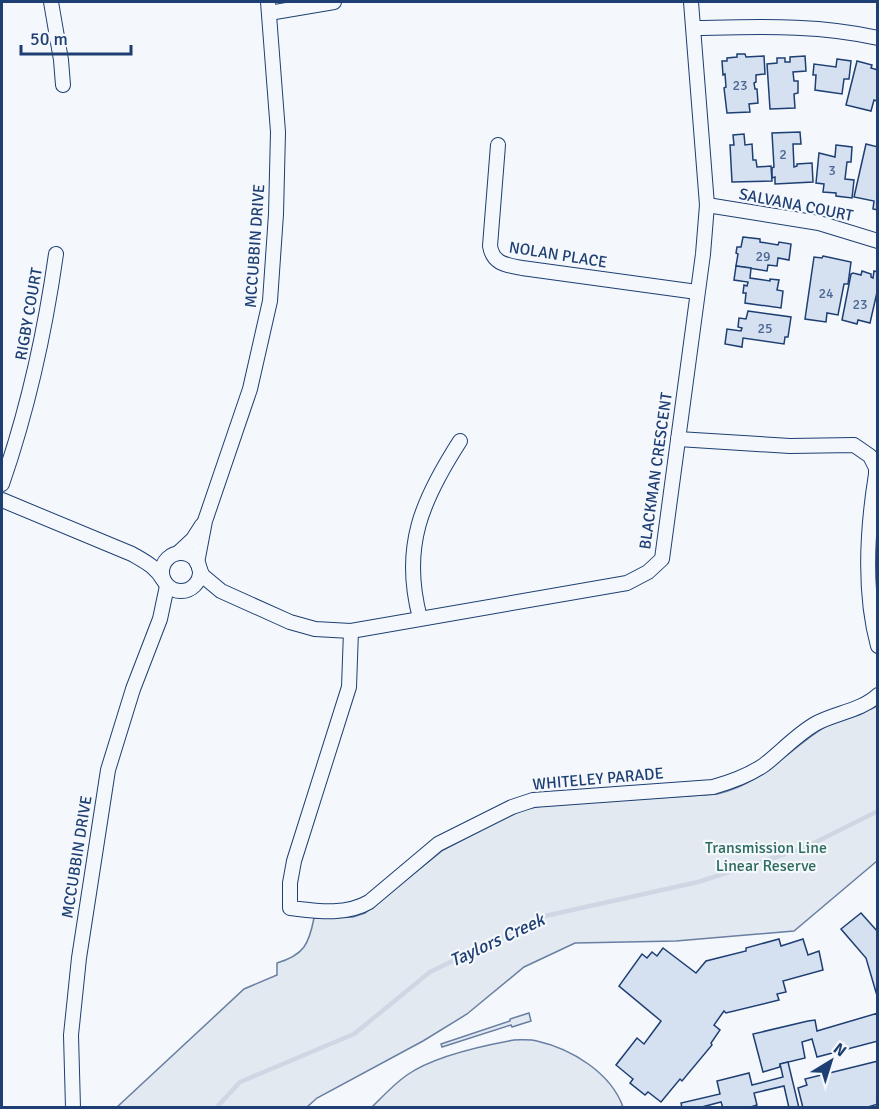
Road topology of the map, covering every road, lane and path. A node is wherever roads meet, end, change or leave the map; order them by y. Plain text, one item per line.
1 (51, 2) edge
2 (334, 2) edge
3 (691, 2) edge
4 (268, 8) edge
5 (694, 28) junction
6 (878, 38) edge
7 (63, 85) dead end
8 (498, 145) dead end
9 (707, 205) junction
10 (878, 241) edge
11 (56, 254) dead end
12 (697, 292) junction
13 (678, 439) junction
14 (460, 441) dead end
15 (874, 454) edge
16 (2, 484) edge
17 (2, 500) edge
18 (205, 521) junction
19 (132, 554) junction
20 (175, 554) junction
21 (198, 566) junction
22 (165, 584) junction
23 (185, 591) junction
24 (221, 591) junction
25 (420, 618) junction
26 (160, 619) junction
27 (351, 631) junction
28 (878, 646) edge
29 (878, 695) edge
30 (290, 908) junction
31 (291, 922) dead end
32 (73, 1107) edge

1 - 7 street
2 - 4 street
3 - 5 street, BLACKMAN CRESCENT
4 - 18 street, MCCUBBIN DRIVE
5 - 6 street
5 - 9 street, BLACKMAN CRESCENT
8 - 12 street, NOLAN PLACE
9 - 10 street, SALVANA COURT
9 - 12 street, BLACKMAN CRESCENT
11 - 16 street, RIGBY COURT
12 - 13 street, BLACKMAN CRESCENT
13 - 15 street
13 - 25 street, BLACKMAN CRESCENT
14 - 25 street
15 - 28 street
17 - 19 street
18 - 20 street, MCCUBBIN DRIVE
18 - 21 street, MCCUBBIN DRIVE
19 - 20 street
19 - 22 street
20 - 21 street
20 - 22 street
21 - 23 street
21 - 24 street, BLACKMAN CRESCENT
22 - 23 street
22 - 26 street, MCCUBBIN DRIVE
23 - 24 street, BLACKMAN CRESCENT
23 - 26 street, MCCUBBIN DRIVE
24 - 27 street, BLACKMAN CRESCENT
25 - 27 street, BLACKMAN CRESCENT
26 - 32 street, MCCUBBIN DRIVE
27 - 30 street
29 - 30 street, WHITELEY PARADE
30 - 31 street

